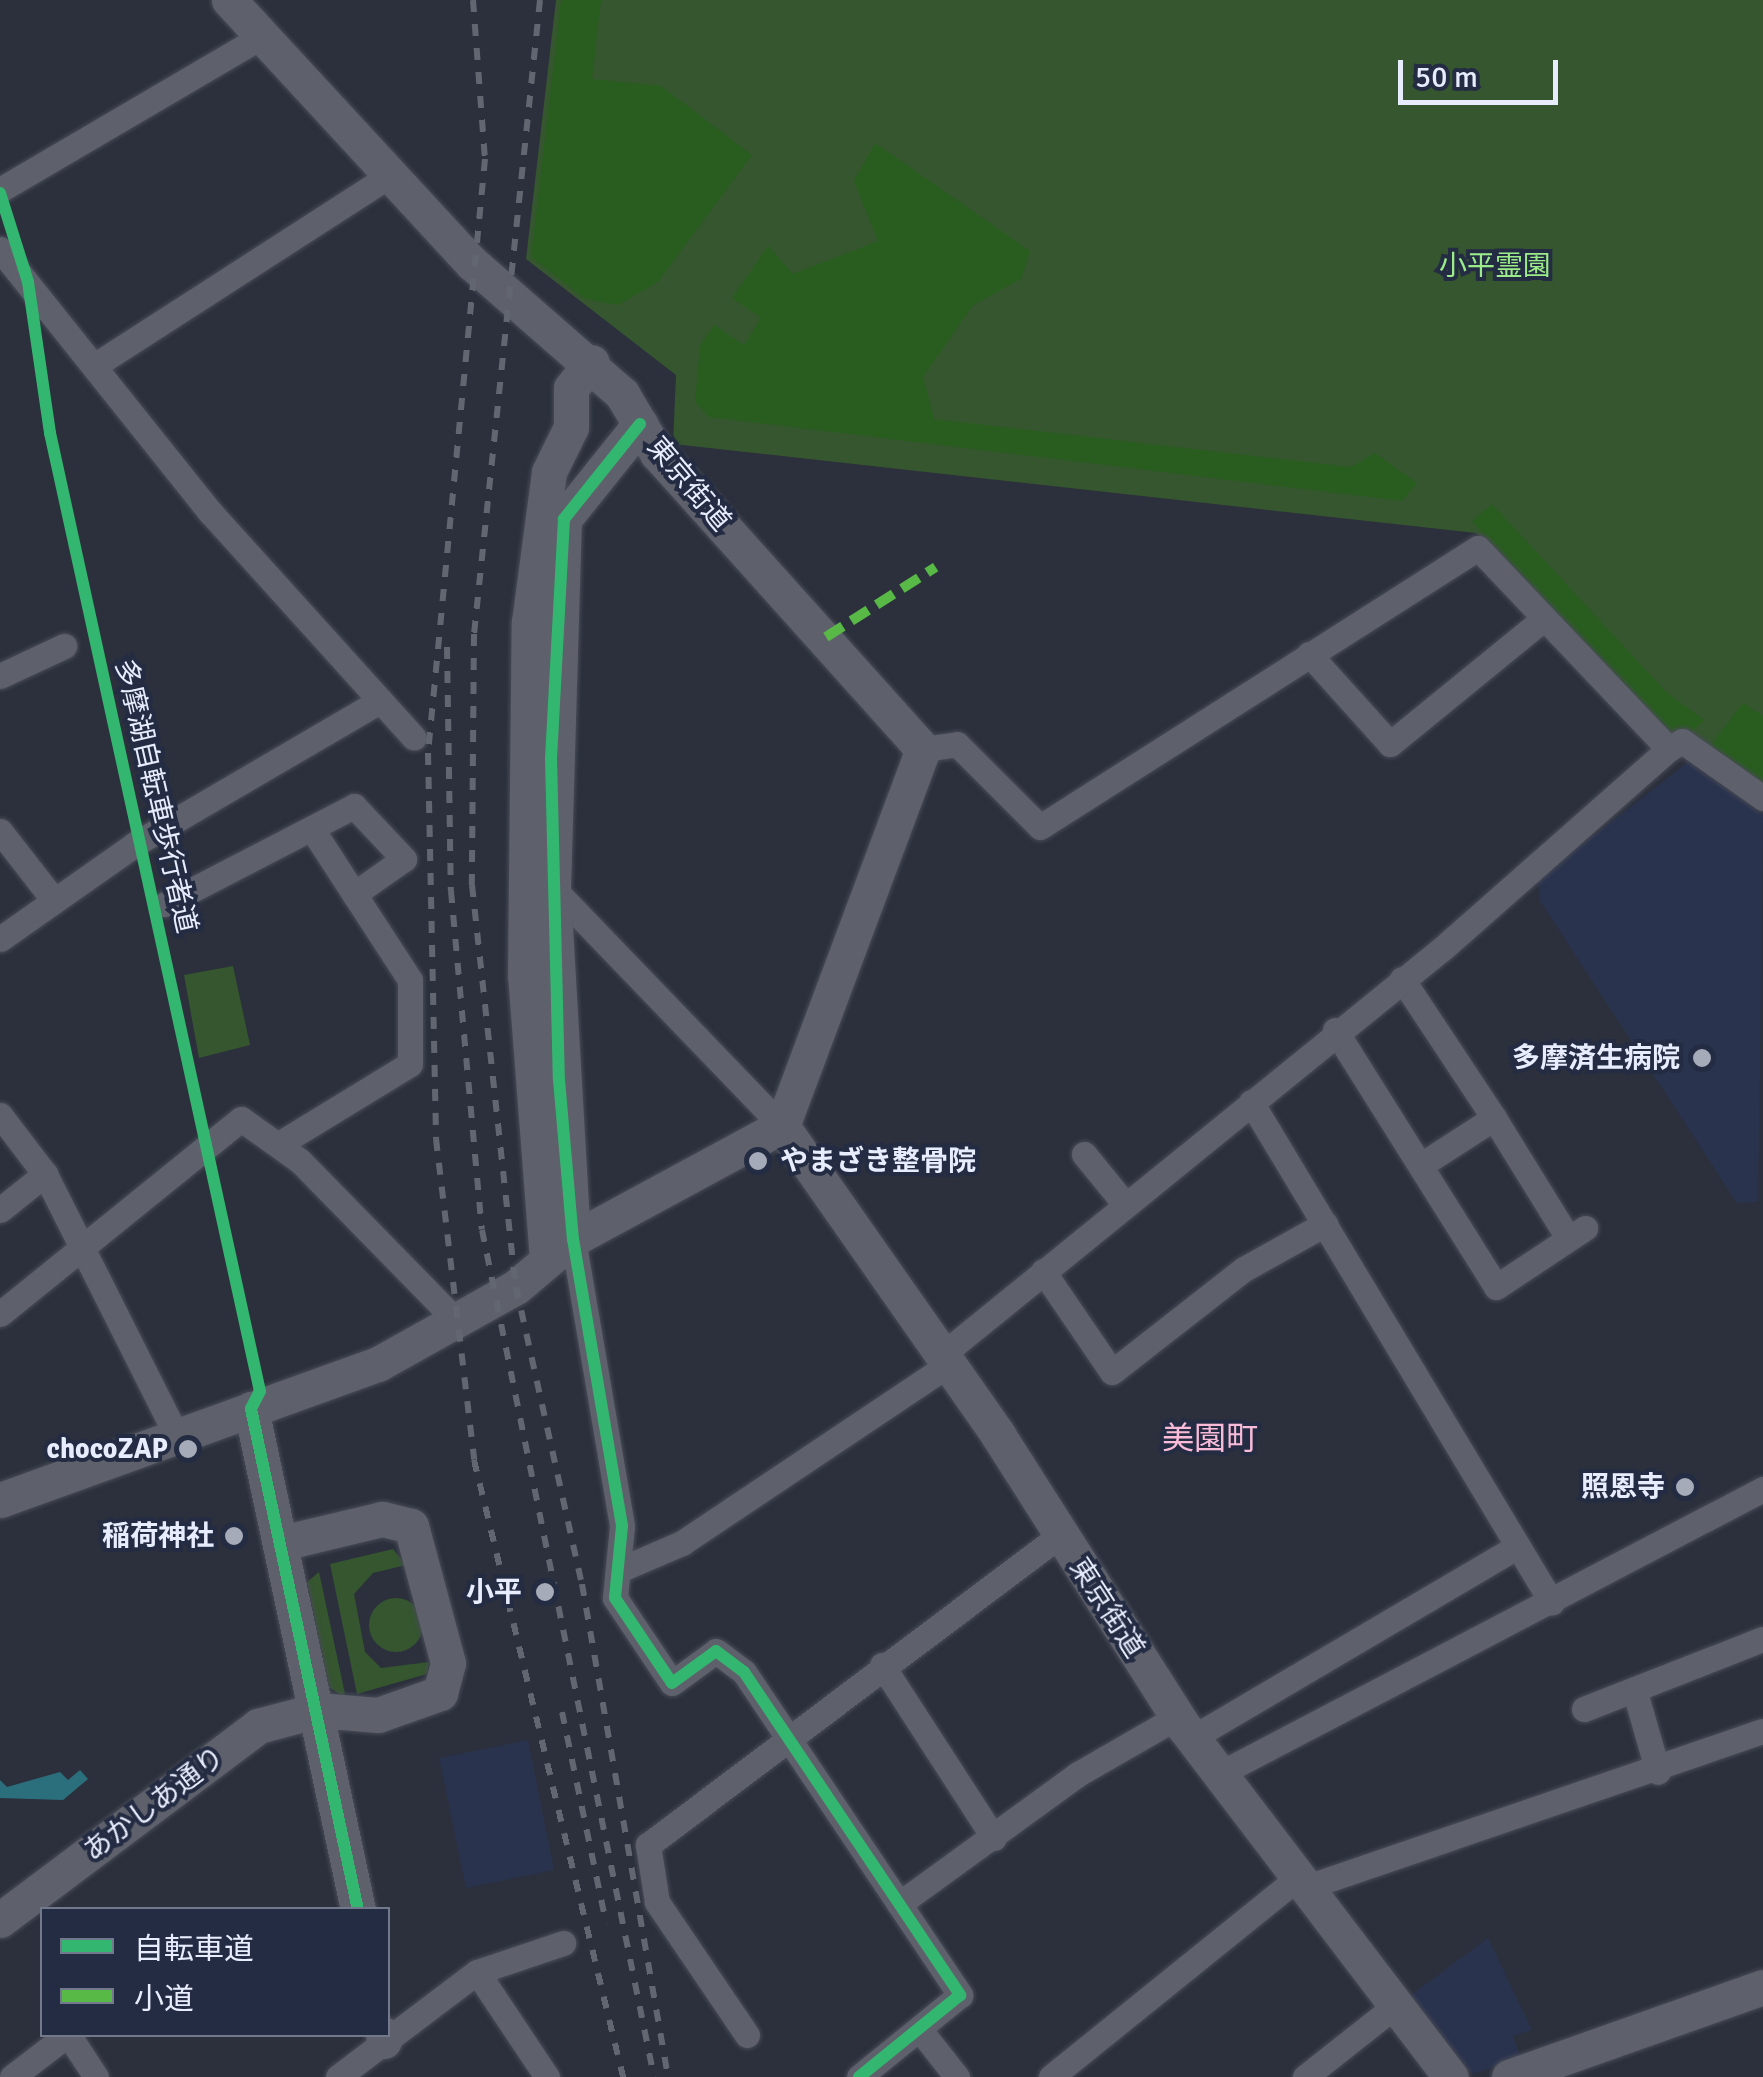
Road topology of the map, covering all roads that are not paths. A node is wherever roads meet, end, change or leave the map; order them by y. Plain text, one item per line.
1 (229, 0) edge
2 (262, 36) junction
3 (388, 176) junction
4 (0, 190) edge
5 (0, 249) edge
6 (592, 362) junction
7 (97, 364) junction
8 (640, 424) junction
9 (1543, 620) junction
10 (64, 646) dead end
11 (1309, 654) junction
12 (0, 676) edge
13 (380, 701) junction
14 (414, 738) dead end
15 (940, 747) junction
16 (1669, 749) junction
17 (1763, 798) edge
18 (312, 829) junction
19 (0, 831) edge
20 (522, 854) junction
21 (553, 888) junction
22 (354, 894) junction
23 (53, 898) junction
24 (165, 904) dead end
25 (0, 939) edge
26 (1402, 979) junction
27 (1335, 1030) junction
28 (1252, 1102) junction
29 (0, 1114) edge
30 (1494, 1118) junction
31 (782, 1126) junction
32 (280, 1144) junction
33 (1084, 1154) dead end
34 (1421, 1165) junction
35 (45, 1174) junction
36 (1124, 1203) junction
37 (0, 1210) edge
38 (1325, 1224) junction
39 (84, 1248) junction
40 (560, 1250) junction
41 (1043, 1271) junction
42 (0, 1314) edge
43 (454, 1318) junction
44 (946, 1359) junction
45 (252, 1402) junction
46 (175, 1433) junction
47 (1763, 1489) edge
48 (0, 1500) edge
49 (1059, 1536) junction
50 (281, 1543) junction
51 (1518, 1546) junction
52 (620, 1570) junction
53 (1552, 1603) junction
54 (1763, 1639) edge
55 (882, 1665) junction
56 (1635, 1692) junction
57 (1584, 1708) dead end
58 (318, 1710) junction
59 (1185, 1728) junction
60 (1763, 1731) edge
61 (784, 1739) junction
62 (1658, 1772) junction
63 (1219, 1774) junction
64 (994, 1838) junction
65 (1298, 1884) junction
66 (899, 1904) junction
67 (357, 1907) edge
68 (0, 1920) edge
69 (563, 1943) dead end
70 (477, 1972) junction
71 (1763, 1987) edge
72 (1395, 2006) junction
73 (920, 2030) junction
74 (390, 2033) edge
75 (747, 2036) dead end
76 (64, 2037) edge
77 (70, 2037) edge
78 (383, 2038) edge
79 (12, 2077) edge
80 (96, 2077) edge
81 (338, 2077) edge
82 (546, 2077) edge
83 (859, 2077) edge
84 (957, 2077) edge
85 (1050, 2077) edge
86 (1305, 2077) edge
87 (1451, 2077) edge
88 (1509, 2077) edge

1 - 2 street, 東京街道
2 - 3 street, 東京街道
2 - 4 street
3 - 6 street, 東京街道
3 - 7 street
5 - 7 street
6 - 8 street, 東京街道
6 - 20 street
7 - 13 street
8 - 15 street, 東京街道
8 - 21 street
9 - 11 street
9 - 11 street
9 - 16 street
10 - 12 street
11 - 15 street
13 - 14 street
13 - 23 street
15 - 31 street
16 - 17 street
16 - 26 street
18 - 22 street
18 - 22 street
18 - 24 street
19 - 23 street
20 - 21 street
20 - 40 street
21 - 31 street
21 - 40 street
22 - 32 street
23 - 25 street
26 - 27 street
26 - 30 street
27 - 28 street
27 - 34 street
28 - 36 street
28 - 38 street
29 - 35 street
30 - 34 street
30 - 34 street
31 - 40 street
31 - 44 street, 東京街道
32 - 39 street
32 - 43 street
33 - 36 street
35 - 37 street
35 - 39 street
36 - 41 street
38 - 41 street
38 - 51 street
39 - 42 street
39 - 46 street
40 - 43 street
40 - 52 street
41 - 44 street
43 - 45 street
44 - 49 street, 東京街道
44 - 52 street
45 - 46 street
45 - 50 street
46 - 48 street
47 - 53 street
49 - 55 street
49 - 59 street, 東京街道
50 - 58 street
50 - 58 street
51 - 53 street
51 - 59 street
52 - 61 street
53 - 63 street
54 - 56 street
55 - 61 street
55 - 64 street
56 - 57 street
56 - 62 street
58 - 67 street
58 - 68 street, あかしあ通り
59 - 63 street, 東京街道
59 - 64 street
60 - 62 street
61 - 66 street
61 - 75 street
62 - 65 street
63 - 65 street, 東京街道
64 - 66 street
65 - 72 street, 東京街道
65 - 85 street
66 - 73 street
69 - 70 street
70 - 74 street
70 - 82 street
71 - 88 street
72 - 86 street
72 - 87 street, 東京街道
73 - 83 street
73 - 84 street
76 - 79 street
77 - 80 street
78 - 81 street

